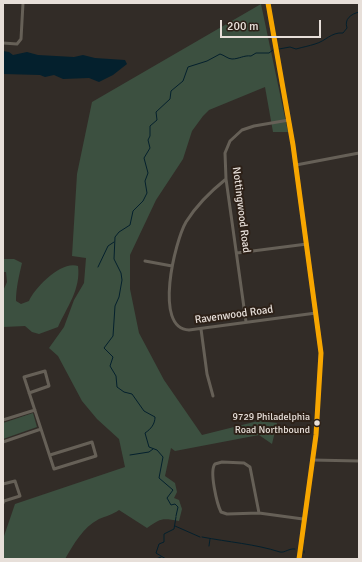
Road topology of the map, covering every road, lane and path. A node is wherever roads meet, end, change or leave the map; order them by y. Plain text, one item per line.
1 (23, 3) edge
2 (268, 3) edge
3 (3, 43) edge
4 (289, 120) junction
5 (359, 153) edge
6 (296, 165) junction
7 (226, 179) junction
8 (306, 244) junction
9 (237, 253) junction
10 (145, 261) dead end
11 (172, 266) junction
12 (316, 313) junction
13 (246, 322) junction
14 (201, 329) junction
15 (30, 393) junction
16 (213, 396) dead end
17 (35, 410) junction
18 (3, 420) edge
19 (41, 429) junction
20 (3, 442) edge
21 (50, 455) junction
22 (312, 460) junction
23 (359, 461) edge
24 (3, 484) edge
25 (3, 501) edge
26 (259, 513) junction
27 (303, 519) junction
28 (299, 559) edge

1 - 3 street
2 - 4 main road
4 - 6 main road
4 - 7 street, Nottingwood Road
5 - 6 street
6 - 8 main road
7 - 9 street, Nottingwood Road
7 - 11 street, Ravenwood Road
8 - 9 street
8 - 12 main road
9 - 13 street, Nottingwood Road
10 - 11 street
11 - 14 street, Ravenwood Road
12 - 13 street, Ravenwood Road
12 - 22 main road
13 - 14 street, Ravenwood Road
14 - 16 street
15 - 15 street
15 - 17 street
17 - 18 street
17 - 19 street
19 - 20 street
19 - 21 street
21 - 21 street
22 - 23 street
22 - 27 main road
24 - 25 street
26 - 26 street
26 - 27 street
27 - 28 main road

